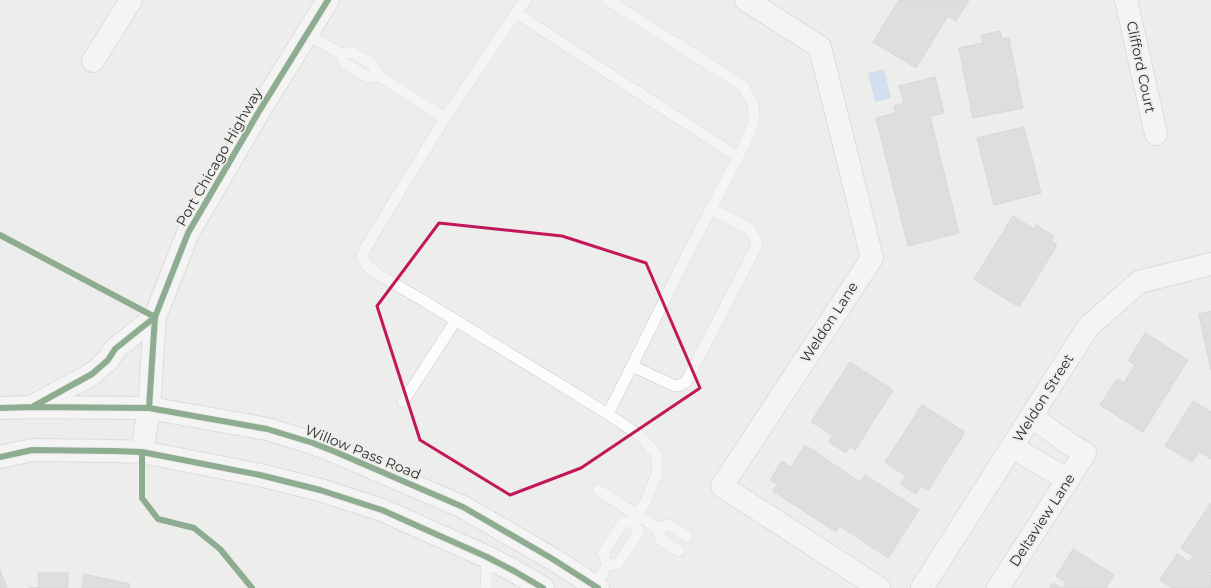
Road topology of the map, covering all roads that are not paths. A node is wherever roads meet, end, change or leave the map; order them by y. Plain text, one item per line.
1 (131, 0) edge
2 (328, 0) edge
3 (526, 0) edge
4 (608, 0) edge
5 (746, 0) edge
6 (1126, 0) edge
7 (516, 13) junction
8 (307, 34) junction
9 (93, 61) dead end
10 (446, 118) junction
11 (1156, 134) dead end
12 (738, 157) junction
13 (711, 209) junction
14 (1211, 264) edge
15 (155, 317) junction
16 (456, 320) junction
17 (632, 366) junction
18 (403, 402) dead end
19 (33, 406) junction
20 (0, 408) edge
21 (149, 408) junction
22 (608, 414) junction
23 (1032, 417) junction
24 (1012, 447) junction
25 (142, 452) junction
26 (0, 457) edge
27 (1068, 480) junction
28 (598, 490) dead end
29 (635, 519) junction
30 (658, 528) junction
31 (688, 536) dead end
32 (679, 551) dead end
33 (487, 557) junction
34 (608, 565) junction
35 (596, 587) edge
36 (486, 588) edge
37 (543, 588) edge
38 (879, 588) edge
39 (922, 588) edge
40 (998, 588) edge

1 - 9 street
2 - 8 street, Port Chicago Highway
3 - 7 lane
4 - 12 lane
5 - 38 street, Weldon Lane
6 - 11 street, Clifford Court
7 - 10 lane
7 - 12 lane
8 - 10 lane
8 - 15 street, Port Chicago Highway
10 - 16 lane
12 - 13 lane
13 - 17 lane
13 - 17 lane
14 - 23 street, Weldon Street
15 - 19 street
15 - 21 street, Port Chicago Highway
16 - 18 lane
16 - 22 lane
17 - 22 lane
19 - 20 street, Willow Pass Road
19 - 21 street, Willow Pass Road
21 - 25 street, Port Chicago Highway
21 - 35 street, Willow Pass Road
22 - 29 lane
23 - 24 street, Weldon Street
23 - 27 street, Deltaview Lane
24 - 27 street
24 - 39 street, Weldon Street
25 - 26 street
25 - 33 street
27 - 40 street, Deltaview Lane
28 - 29 lane
29 - 30 lane
29 - 34 lane
29 - 34 lane
30 - 31 lane
30 - 32 lane
33 - 36 lane
33 - 37 street
34 - 35 lane

